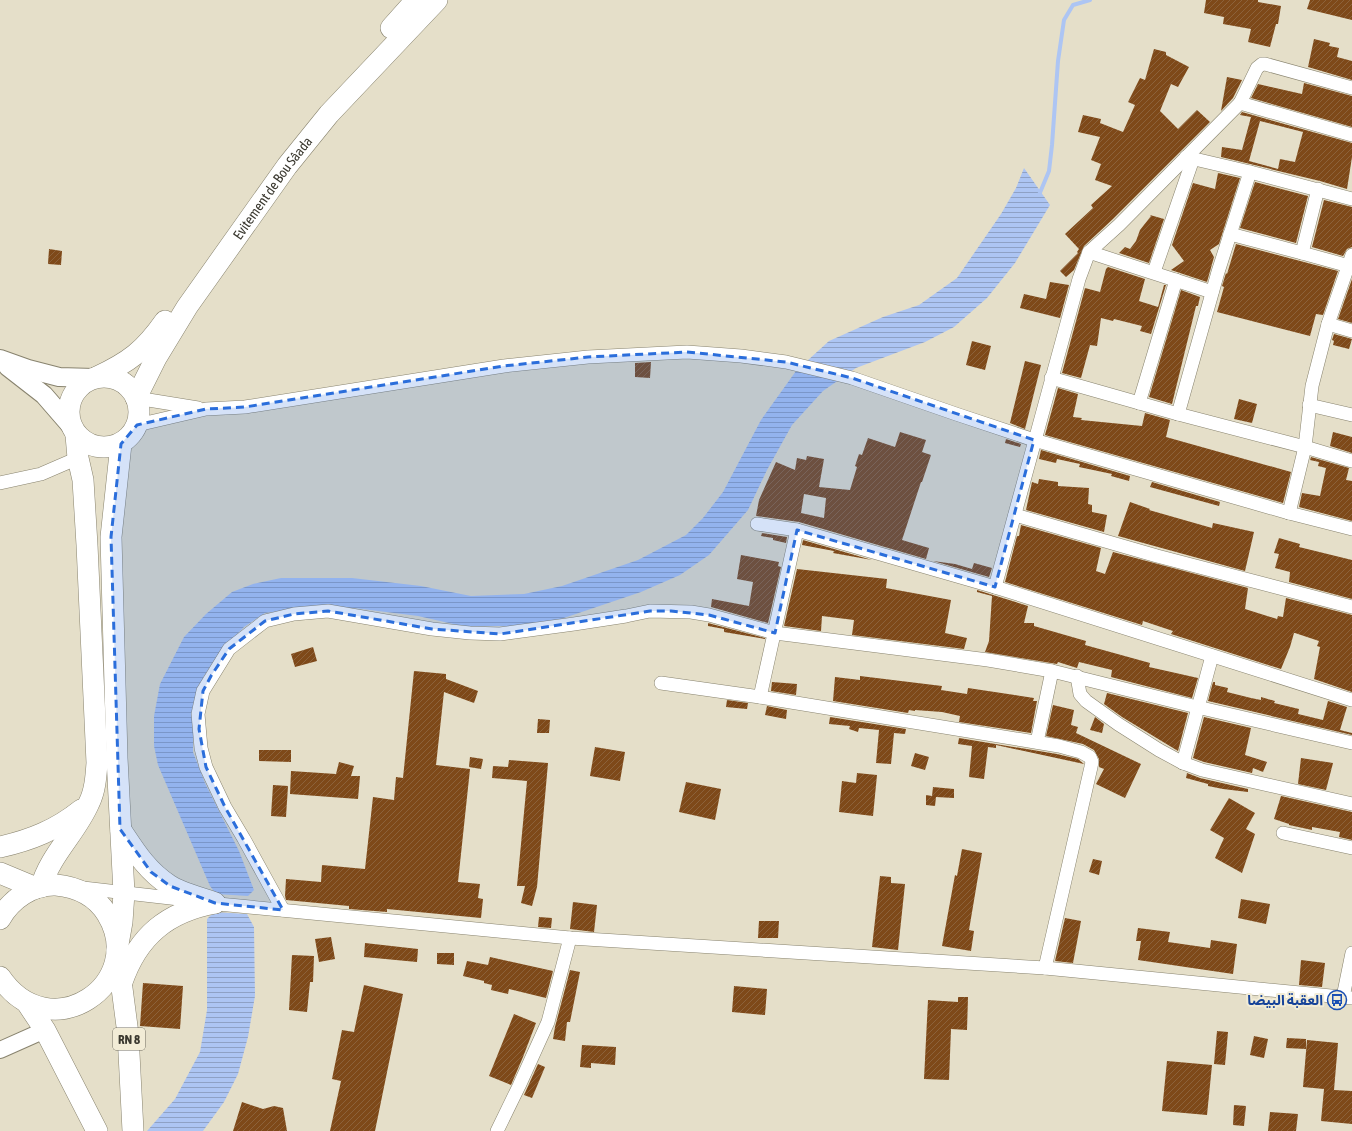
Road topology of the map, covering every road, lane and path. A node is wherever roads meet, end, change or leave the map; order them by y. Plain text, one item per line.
1 (416, 0) edge
2 (437, 0) edge
3 (1352, 88) edge
4 (1240, 103) junction
5 (1352, 135) edge
6 (1190, 158) junction
7 (1250, 172) junction
8 (1318, 189) junction
9 (1352, 199) edge
10 (1230, 234) junction
11 (1089, 252) junction
12 (1302, 252) junction
13 (1350, 261) edge
14 (1154, 272) junction
15 (1176, 280) junction
16 (1212, 292) junction
17 (1328, 324) junction
18 (1352, 331) edge
19 (0, 360) edge
20 (95, 378) junction
21 (1051, 378) junction
22 (136, 398) junction
23 (1139, 403) junction
24 (1309, 405) junction
25 (206, 409) junction
26 (1178, 414) junction
27 (1352, 415) edge
28 (137, 425) junction
29 (73, 430) junction
30 (1034, 440) junction
31 (121, 444) junction
32 (1305, 447) junction
33 (78, 458) junction
34 (1352, 461) edge
35 (0, 483) edge
36 (1289, 512) junction
37 (1015, 515) junction
38 (757, 524) dead end
39 (1352, 529) edge
40 (797, 530) junction
41 (995, 587) junction
42 (1352, 607) edge
43 (775, 634) junction
44 (1212, 656) junction
45 (1052, 671) junction
46 (1077, 676) junction
47 (661, 683) dead end
48 (760, 698) junction
49 (1352, 700) edge
50 (1197, 707) junction
51 (1037, 742) junction
52 (1352, 743) edge
53 (1183, 763) junction
54 (89, 803) junction
55 (1352, 804) edge
56 (120, 829) junction
57 (1284, 833) dead end
58 (0, 847) edge
59 (1352, 848) edge
60 (0, 873) edge
61 (68, 886) junction
62 (38, 887) junction
63 (124, 893) junction
64 (215, 904) junction
65 (283, 910) junction
66 (0, 919) edge
67 (570, 938) junction
68 (117, 950) junction
69 (1352, 953) edge
70 (1045, 968) junction
71 (0, 977) edge
72 (122, 982) junction
73 (1348, 998) edge
74 (27, 1003) junction
75 (45, 1030) junction
76 (0, 1050) edge
77 (133, 1130) edge
78 (97, 1131) edge
79 (497, 1131) edge

1 - 20 highway, Evitement de Bou Sâada
2 - 22 highway, Evitement de Bou Sâada
3 - 4 street
4 - 5 street
4 - 6 street
6 - 7 street
6 - 11 street
6 - 14 street
7 - 8 street
7 - 10 street
8 - 9 street
8 - 12 street
10 - 12 street
10 - 16 street
11 - 14 street
11 - 21 street
12 - 13 street
13 - 17 street
14 - 15 street
15 - 16 street
15 - 23 street
16 - 26 street
17 - 18 street
17 - 24 street
19 - 20 main road
19 - 29 main road
20 - 22 highway
20 - 29 highway
21 - 23 street
21 - 30 street
22 - 25 street
22 - 28 highway
23 - 26 street
24 - 27 street
24 - 32 street
25 - 28 street
25 - 30 street
26 - 32 street
28 - 31 highway
29 - 31 highway
29 - 33 highway
30 - 36 street
30 - 37 street
31 - 56 highway
32 - 34 street
32 - 36 street
33 - 35 street
33 - 54 highway
36 - 39 street
37 - 41 street
37 - 42 street
38 - 40 street
40 - 41 street
40 - 43 street
41 - 44 street
43 - 45 street
43 - 48 street
43 - 65 street
44 - 49 street
44 - 50 street
45 - 46 street
45 - 51 street
46 - 50 street
46 - 53 street
47 - 48 street
48 - 51 street
50 - 52 street
50 - 53 street
51 - 70 street
53 - 55 street
54 - 58 highway
54 - 62 highway
56 - 63 highway
56 - 64 highway
57 - 59 street
60 - 62 highway
61 - 62 highway
61 - 63 street
61 - 68 highway
62 - 66 highway
63 - 64 street
63 - 68 highway
64 - 65 street
64 - 72 highway
65 - 67 street
67 - 70 street
67 - 79 street
68 - 72 highway, RN 8
68 - 74 highway
69 - 73 street
70 - 73 street
71 - 74 highway
72 - 77 highway, RN 8
74 - 75 highway
75 - 76 street
75 - 78 highway

